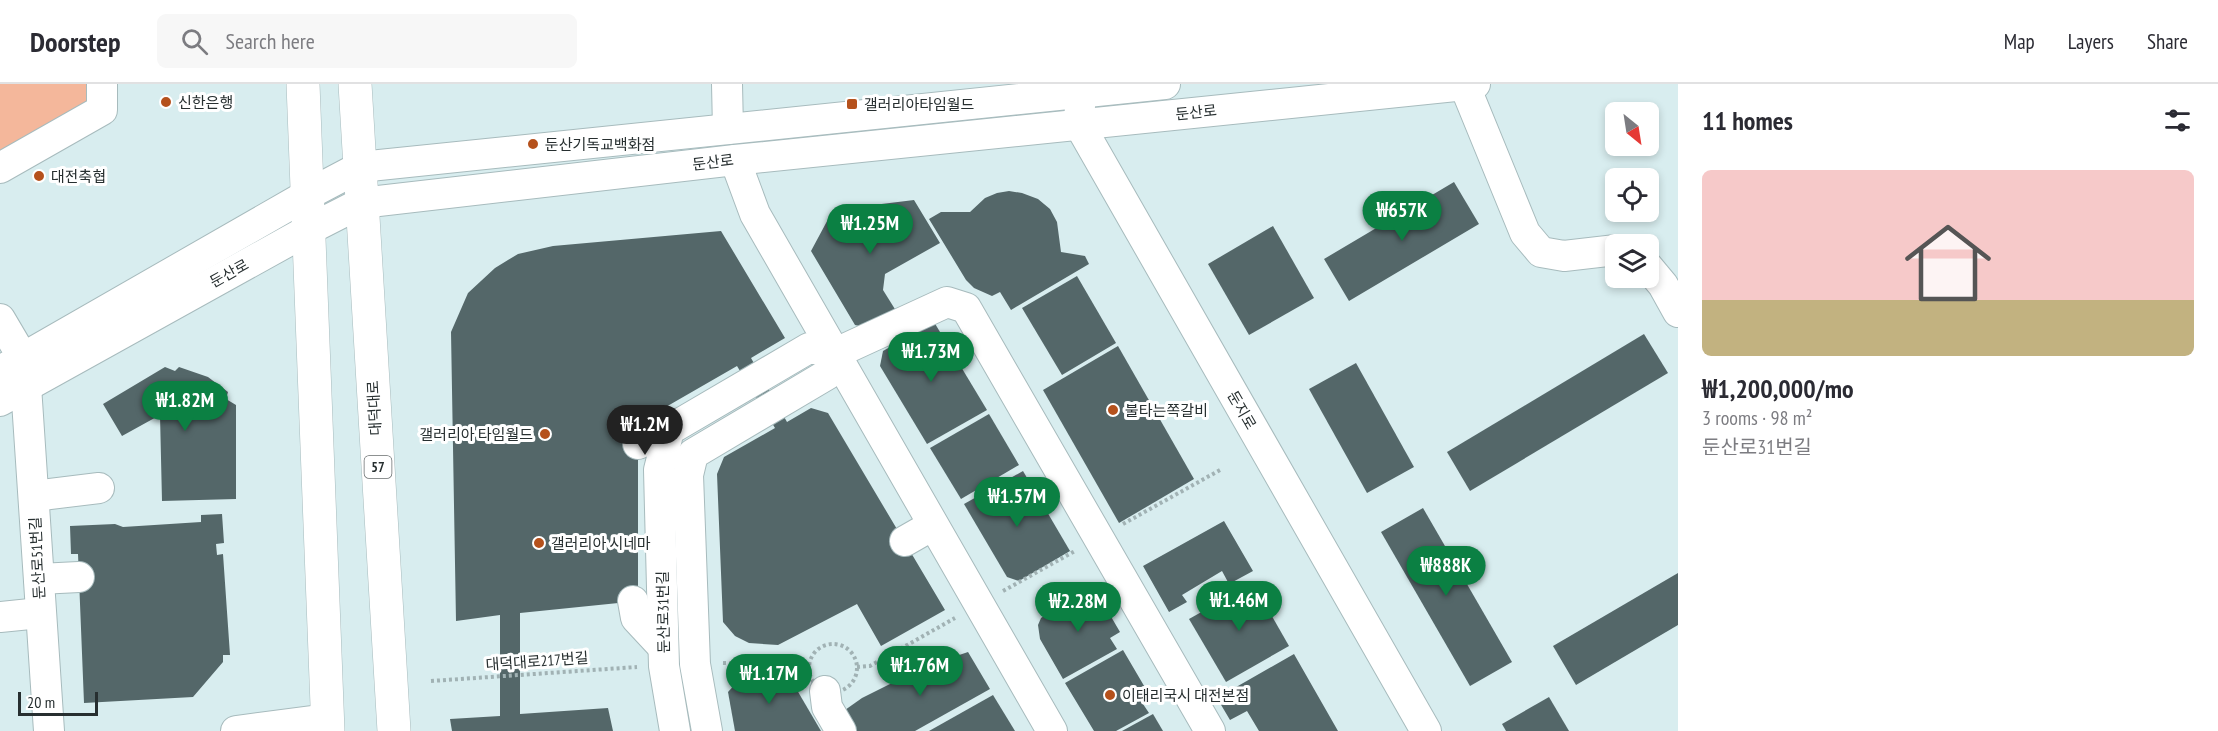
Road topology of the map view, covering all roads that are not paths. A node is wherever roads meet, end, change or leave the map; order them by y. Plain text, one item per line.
1 (102, 84) edge
2 (303, 84) edge
3 (356, 84) edge
4 (727, 84) edge
5 (1165, 84) edge
6 (1468, 84) edge
7 (1081, 88) edge
8 (1079, 124) junction
9 (729, 129) junction
10 (735, 160) junction
11 (360, 167) junction
12 (0, 168) edge
13 (307, 195) junction
14 (361, 203) junction
15 (310, 229) junction
16 (1605, 251) edge
17 (1659, 280) edge
18 (1678, 312) edge
19 (0, 319) edge
20 (836, 353) junction
21 (16, 372) edge
22 (0, 401) edge
23 (669, 430) junction
24 (638, 444) dead end
25 (99, 488) dead end
26 (34, 496) junction
27 (933, 525) junction
28 (905, 541) dead end
29 (79, 577) dead end
30 (39, 579) junction
31 (633, 602) dead end
32 (40, 613) junction
33 (0, 616) edge
34 (654, 656) junction
35 (825, 691) dead end
36 (327, 725) edge
37 (1421, 729) edge
38 (49, 731) edge
39 (236, 731) edge
40 (394, 731) edge
41 (675, 731) edge
42 (707, 731) edge
43 (841, 731) edge
44 (1052, 731) edge
45 (1210, 731) edge

1 - 12 street
2 - 13 main road
3 - 11 main road, 대덕대로 / 57
4 - 9 street, 둔산로
5 - 7 street, 둔산로
6 - 8 street, 둔산로
6 - 16 street
7 - 8 street
7 - 9 street, 둔산로
8 - 10 street, 둔산로
8 - 37 street, 둔지로
9 - 11 street, 둔산로
10 - 14 street, 둔산로
10 - 20 street
11 - 13 street, 둔산로
11 - 14 main road, 대덕대로 / 57
13 - 15 main road
13 - 21 street, 둔산로
14 - 15 street, 둔산로
14 - 40 main road, 대덕대로 / 57
15 - 21 street, 둔산로
15 - 36 main road
17 - 18 street
19 - 21 street
20 - 23 street
20 - 27 street
20 - 42 street, 둔산로31번길
20 - 45 street
21 - 22 street, 둔산로
21 - 26 street, 둔산로51번길
23 - 24 street
23 - 34 street, 둔산로31번길
25 - 26 street
26 - 30 street, 둔산로51번길
27 - 28 street
27 - 44 street
29 - 30 street
30 - 32 street, 둔산로51번길
31 - 34 street
32 - 33 street
32 - 38 street, 둔산로51번길
34 - 41 street, 둔산로31번길
35 - 43 street
36 - 39 street

